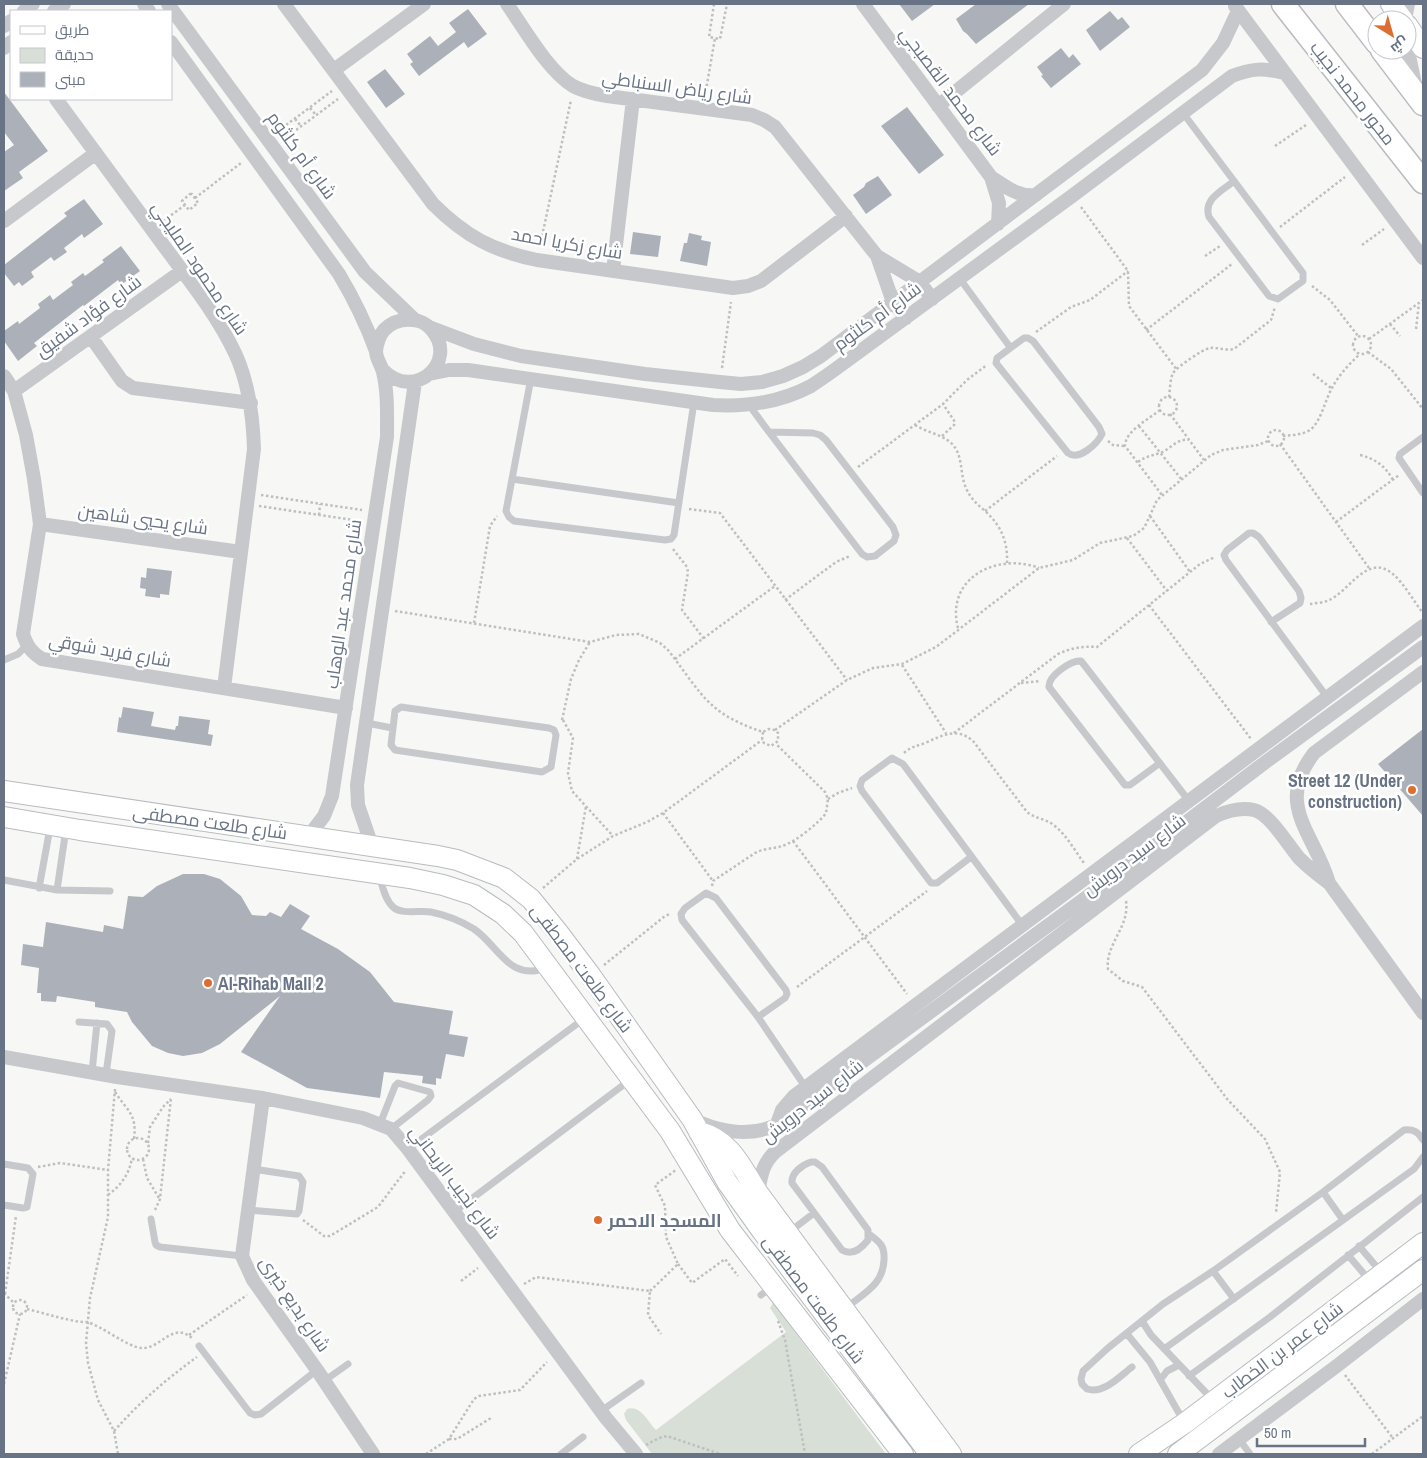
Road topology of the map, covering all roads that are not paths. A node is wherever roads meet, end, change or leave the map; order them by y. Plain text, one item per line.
1 (168, 4) edge
2 (284, 4) edge
3 (424, 4) edge
4 (507, 4) edge
5 (863, 4) edge
6 (1064, 4) edge
7 (1283, 4) edge
8 (1347, 4) edge
9 (1235, 7) edge
10 (1367, 30) edge
11 (172, 43) edge
12 (1389, 60) edge
13 (1410, 60) edge
14 (334, 70) junction
15 (1284, 73) junction
16 (57, 100) edge
17 (633, 100) junction
18 (1420, 101) edge
19 (938, 106) junction
20 (1183, 113) junction
21 (96, 153) junction
22 (991, 177) junction
23 (1234, 181) junction
24 (1423, 182) edge
25 (1036, 195) junction
26 (846, 216) junction
27 (4, 221) edge
28 (998, 224) junction
29 (877, 256) junction
30 (1423, 258) edge
31 (182, 271) junction
32 (613, 271) junction
33 (960, 279) junction
34 (920, 282) junction
35 (932, 299) junction
36 (893, 302) junction
37 (906, 318) junction
38 (415, 320) junction
39 (429, 327) junction
40 (91, 337) junction
41 (1010, 347) junction
42 (376, 352) junction
43 (383, 370) junction
44 (429, 374) junction
45 (4, 376) edge
46 (531, 378) junction
47 (415, 382) junction
48 (14, 391) junction
49 (694, 401) junction
50 (251, 403) junction
51 (749, 405) junction
52 (769, 432) junction
53 (1423, 437) edge
54 (512, 479) junction
55 (1423, 493) edge
56 (679, 505) junction
57 (40, 524) junction
58 (241, 552) junction
59 (1272, 622) junction
60 (1423, 626) edge
61 (1405, 640) junction
62 (27, 645) junction
63 (1419, 651) edge
64 (4, 660) edge
65 (1423, 672) edge
66 (224, 688) junction
67 (1327, 697) junction
68 (346, 708) junction
69 (367, 723) junction
70 (392, 728) junction
71 (1259, 749) junction
72 (1267, 760) junction
73 (1160, 763) junction
74 (4, 791) edge
75 (1189, 801) junction
76 (4, 817) edge
77 (59, 826) junction
78 (308, 836) junction
79 (372, 846) junction
80 (971, 857) junction
81 (378, 873) junction
82 (1092, 874) junction
83 (4, 880) edge
84 (1329, 883) junction
85 (1102, 886) junction
86 (39, 888) junction
87 (57, 890) junction
88 (110, 891) dead end
89 (1022, 926) junction
90 (548, 967) junction
91 (589, 974) junction
92 (565, 989) junction
93 (1423, 1013) edge
94 (586, 1017) junction
95 (758, 1017) junction
96 (79, 1022) dead end
97 (97, 1023) junction
98 (4, 1057) edge
99 (92, 1072) junction
100 (111, 1075) junction
101 (632, 1079) junction
102 (806, 1089) junction
103 (263, 1098) junction
104 (696, 1125) junction
105 (776, 1125) junction
106 (386, 1127) junction
107 (1423, 1140) edge
108 (411, 1153) junction
109 (1423, 1157) edge
110 (4, 1164) edge
111 (253, 1169) junction
112 (1323, 1192) junction
113 (758, 1193) junction
114 (1423, 1197) edge
115 (4, 1204) edge
116 (248, 1210) junction
117 (454, 1212) junction
118 (814, 1213) junction
119 (151, 1219) road end
120 (1343, 1220) junction
121 (788, 1233) junction
122 (869, 1234) junction
123 (1423, 1243) edge
124 (1359, 1246) junction
125 (1348, 1255) junction
126 (242, 1256) junction
127 (1423, 1270) edge
128 (1213, 1271) junction
129 (1377, 1279) junction
130 (1234, 1299) junction
131 (1423, 1299) edge
132 (844, 1310) junction
133 (1142, 1321) junction
134 (1127, 1334) junction
135 (1164, 1348) junction
136 (201, 1349) road end
137 (348, 1364) dead end
138 (1179, 1366) junction
139 (1132, 1367) dead end
140 (320, 1375) junction
141 (1189, 1376) junction
142 (1161, 1379) junction
143 (641, 1384) dead end
144 (1214, 1401) junction
145 (601, 1411) junction
146 (1185, 1423) junction
147 (582, 1437) dead end
148 (1239, 1439) junction
149 (372, 1454) edge
150 (561, 1454) edge
151 (635, 1454) edge
152 (903, 1454) edge
153 (930, 1454) edge
154 (951, 1454) edge
155 (1139, 1454) edge
156 (1178, 1454) edge
157 (1219, 1454) edge
158 (1250, 1454) edge

1 - 38 street, شارع أم كلثوم
2 - 14 street, شارع زكريا احمد
3 - 14 street
4 - 17 street, شارع رياض السنباطي
5 - 19 street, شارع محمد القصبجي
6 - 19 street
7 - 24 main road, محور محمد نجيب
8 - 10 main road
9 - 15 street
9 - 25 street, شارع أم كلثوم
11 - 42 street
12 - 18 main road
13 - 18 street
14 - 32 street, شارع زكريا احمد
15 - 20 street, شارع أم كلثوم
15 - 30 street
16 - 21 street, شارع محمود المليجي
17 - 26 street, شارع رياض السنباطي
17 - 32 street
19 - 22 street, شارع محمد القصبجي
20 - 23 lane
20 - 33 street, شارع أم كلثوم
21 - 27 street
21 - 31 street, شارع محمود المليجي
22 - 25 street, شارع محمد القصبجي
22 - 28 street, شارع محمد القصبجي
23 - 23 lane
25 - 28 street, شارع أم كلثوم
26 - 29 street, شارع رياض السنباطي
26 - 32 street, شارع زكريا احمد
28 - 34 street, شارع أم كلثوم
29 - 34 street, شارع رياض السنباطي
29 - 36 street, شارع رياض السنباطي
31 - 40 street, شارع فؤاد شفيق
31 - 50 street, شارع محمود المليجي
33 - 35 street, شارع أم كلثوم
33 - 41 lane
34 - 35 street
34 - 36 street, شارع أم كلثوم
35 - 37 street, شارع أم كلثوم
36 - 37 street, شارع رياض السنباطي
36 - 39 street, شارع أم كلثوم
37 - 51 street, شارع أم كلثوم
38 - 39 street
38 - 42 street
39 - 44 street
40 - 48 street, شارع فؤاد شفيق
40 - 50 street
41 - 41 lane
42 - 43 street
43 - 47 street
43 - 68 street, شارع محمد عبد الوهاب
44 - 46 street, شارع أم كلثوم
44 - 47 street
45 - 48 street, شارع فريد شوقي
46 - 49 street, شارع أم كلثوم
46 - 54 lane
47 - 69 street
48 - 57 street, شارع فريد شوقي
49 - 51 street, شارع أم كلثوم
49 - 56 lane
50 - 58 street, شارع محمود المليجي
51 - 52 lane
52 - 52 lane
53 - 55 lane
54 - 56 lane
54 - 56 lane
57 - 58 street, شارع يحيي شاهين
57 - 62 street, شارع فريد شوقي
58 - 66 street, شارع محمود المليجي
59 - 59 lane
59 - 67 lane
60 - 61 street
61 - 63 street
61 - 67 street
62 - 64 lane
62 - 66 street, شارع فريد شوقي
63 - 72 street, شارع سيد درويش
65 - 84 street
66 - 68 street, شارع فريد شوقي
67 - 71 street
68 - 78 street, شارع محمد عبد الوهاب
69 - 70 lane
69 - 79 street
70 - 70 lane
71 - 72 street
71 - 75 street
72 - 85 street, شارع سيد درويش
73 - 73 lane
73 - 75 lane
74 - 78 street, شارع طلعت مصطفى
75 - 82 street
76 - 77 street, شارع طلعت مصطفى
77 - 81 street, شارع طلعت مصطفى
77 - 86 lane
77 - 87 lane
78 - 79 street, شارع طلعت مصطفى
79 - 91 street, شارع طلعت مصطفى
80 - 80 lane
80 - 89 lane
81 - 90 street, شارع طلعت مصطفى
81 - 90 lane
82 - 85 street
82 - 89 street
83 - 86 lane
84 - 93 street
84 - 113 street, شارع سيد درويش
85 - 105 street, شارع سيد درويش
86 - 87 lane
87 - 88 lane
89 - 102 street
90 - 92 street, شارع طلعت مصطفى
91 - 92 street
91 - 104 street, شارع طلعت مصطفى
92 - 94 street, شارع طلعت مصطفى
94 - 101 street, شارع طلعت مصطفى
94 - 108 lane
95 - 95 lane
95 - 102 lane
96 - 97 lane
97 - 99 lane
97 - 100 lane
98 - 99 street
99 - 100 street
100 - 103 street
101 - 117 lane
101 - 152 street, شارع طلعت مصطفى
102 - 105 street
103 - 106 street
103 - 111 street, شارع بديع خيرى
104 - 105 street, شارع سيد درويش
104 - 113 street
104 - 153 street, شارع طلعت مصطفى
106 - 106 lane
106 - 108 street, شارع نجيب الريحاني
107 - 112 lane
108 - 117 street, شارع نجيب الريحاني
109 - 120 lane
110 - 115 lane
111 - 116 street, شارع بديع خيرى
111 - 116 lane
112 - 120 lane
112 - 128 lane
113 - 121 street
114 - 124 lane
116 - 126 street, شارع بديع خيرى
117 - 145 street, شارع نجيب الريحاني
118 - 121 lane
118 - 122 lane
118 - 122 lane
119 - 126 lane
120 - 130 lane
121 - 132 street
122 - 132 lane
123 - 129 street, شارع عمر بن الخطاب
124 - 125 lane
124 - 129 lane
125 - 129 lane
125 - 141 lane
126 - 140 street, شارع بديع خيرى
127 - 156 street, شارع عمر بن الخطاب
128 - 130 lane
128 - 133 lane
129 - 144 street, شارع عمر بن الخطاب
130 - 135 lane
131 - 148 street
132 - 154 street
133 - 134 lane
133 - 135 lane
134 - 139 lane
134 - 142 lane
135 - 138 lane
136 - 140 lane
137 - 140 lane
138 - 141 lane
138 - 142 lane
140 - 149 street, شارع بديع خيرى
141 - 144 lane
142 - 146 lane
143 - 145 lane
144 - 146 street, شارع عمر بن الخطاب
145 - 151 street, شارع نجيب الريحاني
146 - 155 street, شارع عمر بن الخطاب
147 - 150 lane
148 - 157 street
148 - 158 lane

